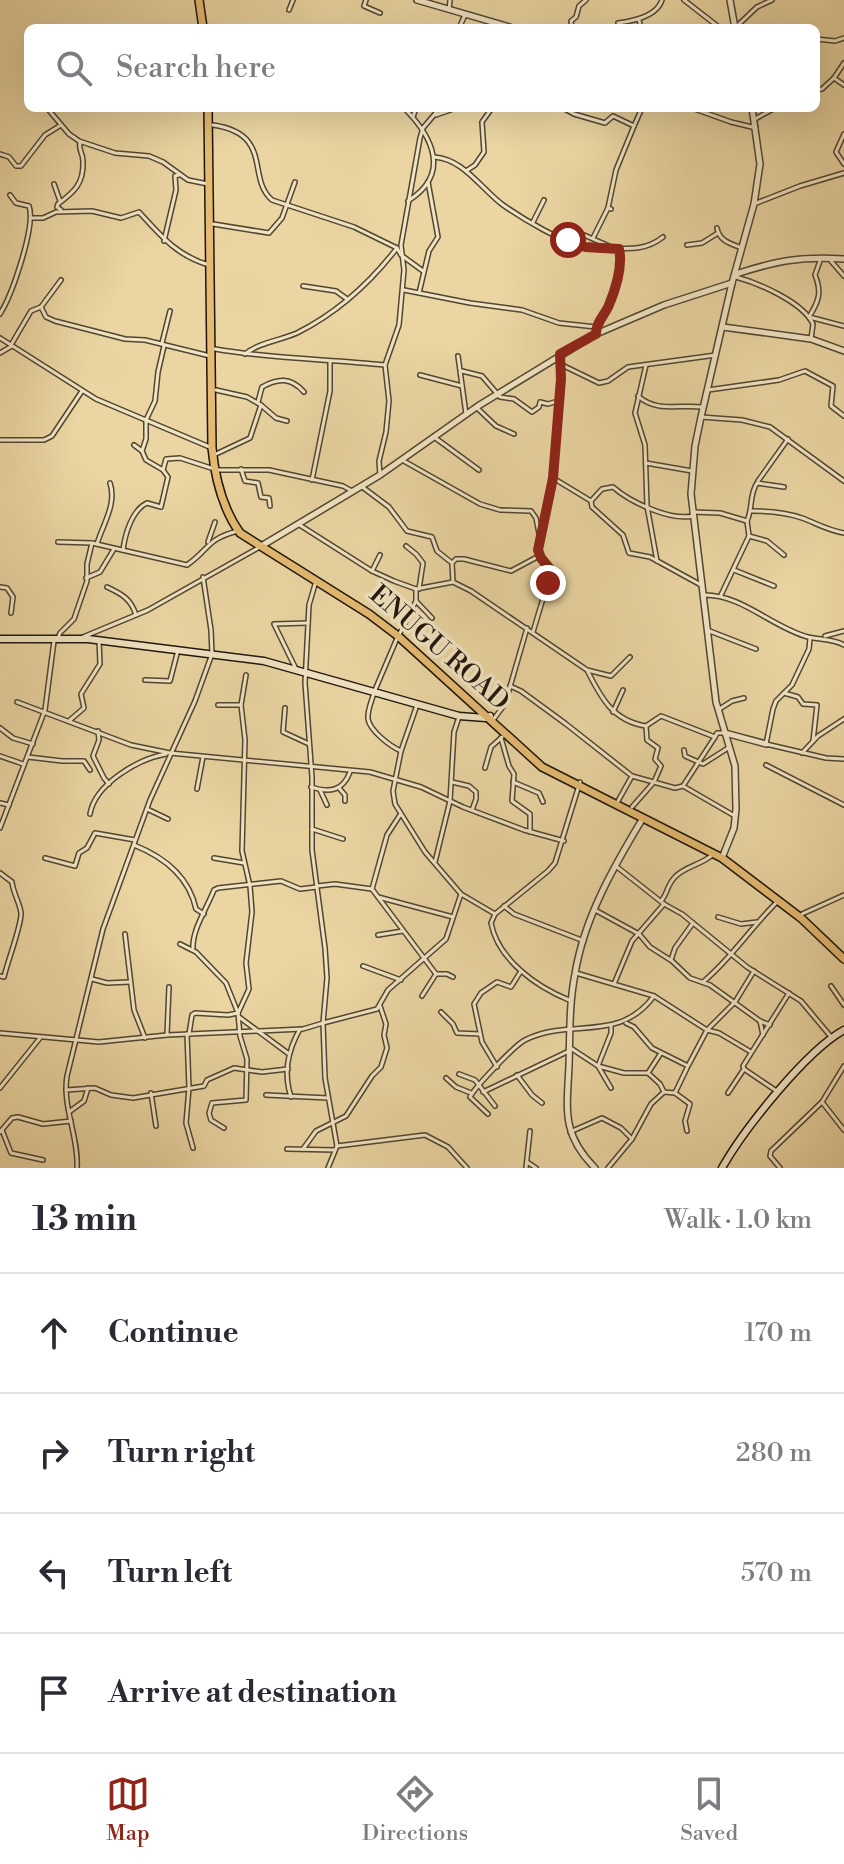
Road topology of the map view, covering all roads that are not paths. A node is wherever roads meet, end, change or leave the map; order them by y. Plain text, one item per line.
1 (201, 0) edge
2 (293, 0) edge
3 (366, 0) edge
4 (417, 0) edge
5 (450, 0) edge
6 (586, 0) edge
7 (662, 0) edge
8 (684, 0) edge
9 (730, 0) edge
10 (772, 0) edge
11 (289, 10) dead end
12 (449, 10) junction
13 (380, 13) dead end
14 (465, 15) junction
15 (639, 20) junction
16 (618, 23) dead end
17 (204, 24) edge
18 (461, 24) edge
19 (498, 24) edge
20 (571, 24) edge
21 (640, 24) edge
22 (715, 24) edge
23 (734, 24) edge
24 (739, 24) edge
25 (844, 38) edge
26 (820, 39) edge
27 (844, 63) edge
28 (834, 78) junction
29 (844, 85) edge
30 (820, 89) edge
31 (50, 112) edge
32 (210, 112) edge
33 (211, 112) edge
34 (408, 112) edge
35 (415, 112) edge
36 (438, 112) edge
37 (445, 112) edge
38 (489, 112) edge
39 (570, 112) edge
40 (640, 112) edge
41 (703, 112) edge
42 (753, 112) edge
43 (768, 112) edge
44 (436, 115) junction
45 (413, 117) junction
46 (755, 119) junction
47 (61, 125) junction
48 (213, 125) junction
49 (634, 126) junction
50 (423, 128) junction
51 (756, 128) junction
52 (844, 134) edge
53 (80, 142) junction
54 (0, 154) edge
55 (434, 157) junction
56 (844, 164) edge
57 (466, 171) junction
58 (844, 173) edge
59 (179, 175) junction
60 (295, 182) dead end
61 (428, 182) junction
62 (54, 184) dead end
63 (208, 184) junction
64 (10, 195) dead end
65 (544, 200) dead end
66 (60, 201) junction
67 (408, 201) junction
68 (754, 204) junction
69 (288, 206) junction
70 (64, 212) junction
71 (32, 218) junction
72 (533, 222) junction
73 (213, 224) junction
74 (584, 235) dead end
75 (663, 237) dead end
76 (593, 238) junction
77 (164, 241) junction
78 (687, 245) dead end
79 (397, 248) junction
80 (612, 248) junction
81 (742, 248) junction
82 (619, 249) junction
83 (401, 255) junction
84 (825, 258) junction
85 (844, 259) edge
86 (210, 266) junction
87 (423, 271) junction
88 (844, 276) edge
89 (734, 278) junction
90 (61, 280) dead end
91 (303, 286) dead end
92 (403, 290) junction
93 (419, 293) junction
94 (347, 299) junction
95 (41, 307) junction
96 (170, 311) dead end
97 (0, 314) edge
98 (809, 317) junction
99 (844, 326) edge
100 (723, 327) junction
101 (596, 329) junction
102 (0, 338) edge
103 (811, 339) junction
104 (12, 345) junction
105 (163, 345) junction
106 (844, 351) edge
107 (213, 352) junction
108 (0, 353) edge
109 (245, 354) junction
110 (560, 354) junction
111 (716, 355) junction
112 (458, 356) dead end
113 (330, 360) junction
114 (561, 364) junction
115 (385, 365) junction
116 (646, 365) junction
117 (462, 371) junction
118 (420, 375) dead end
119 (462, 386) junction
120 (216, 390) junction
121 (708, 390) junction
122 (82, 391) junction
123 (304, 392) dead end
124 (497, 394) junction
125 (638, 396) junction
126 (558, 401) junction
127 (259, 404) junction
128 (476, 407) junction
129 (703, 407) junction
130 (466, 414) junction
131 (844, 416) edge
132 (701, 417) junction
133 (146, 420) junction
134 (287, 421) dead end
135 (514, 434) dead end
136 (434, 437) junction
137 (788, 439) junction
138 (0, 440) edge
139 (134, 445) dead end
140 (142, 451) junction
141 (214, 451) junction
142 (402, 460) junction
143 (646, 463) junction
144 (241, 469) junction
145 (163, 470) junction
146 (216, 470) junction
147 (479, 470) dead end
148 (692, 471) junction
149 (380, 475) junction
150 (553, 478) junction
151 (312, 480) junction
152 (844, 481) edge
153 (110, 483) dead end
154 (757, 483) junction
155 (361, 486) junction
156 (784, 487) dead end
157 (352, 491) junction
158 (591, 501) junction
159 (270, 506) dead end
160 (647, 506) junction
161 (752, 511) junction
162 (692, 514) junction
163 (747, 521) junction
164 (215, 522) dead end
165 (298, 524) junction
166 (538, 525) junction
167 (544, 525) junction
168 (238, 531) junction
169 (541, 532) junction
170 (844, 533) edge
171 (749, 536) junction
172 (58, 542) dead end
173 (208, 542) junction
174 (94, 543) junction
175 (261, 546) junction
176 (406, 546) dead end
177 (114, 549) junction
178 (123, 550) junction
179 (380, 555) dead end
180 (784, 555) dead end
181 (539, 556) junction
182 (657, 561) junction
183 (452, 563) junction
184 (734, 570) junction
185 (372, 571) junction
186 (203, 577) junction
187 (86, 578) junction
188 (316, 580) junction
189 (453, 582) junction
190 (702, 586) junction
191 (774, 586) dead end
192 (0, 587) edge
193 (107, 587) dead end
194 (418, 589) junction
195 (703, 595) junction
196 (721, 595) junction
197 (416, 601) junction
198 (11, 613) dead end
199 (136, 615) junction
200 (432, 618) dead end
201 (308, 623) junction
202 (527, 628) junction
203 (707, 630) junction
204 (844, 631) edge
205 (533, 632) junction
206 (399, 634) junction
207 (821, 637) junction
208 (56, 638) junction
209 (810, 638) junction
210 (0, 639) edge
211 (80, 639) junction
212 (99, 640) junction
213 (844, 645) edge
214 (756, 649) dead end
215 (178, 650) junction
216 (212, 654) junction
217 (630, 657) dead end
218 (296, 669) junction
219 (587, 670) junction
220 (305, 671) junction
221 (246, 675) dead end
222 (145, 680) dead end
223 (510, 686) junction
224 (623, 690) dead end
225 (374, 693) junction
226 (784, 693) junction
227 (744, 698) dead end
228 (17, 702) dead end
229 (218, 705) dead end
230 (241, 705) junction
231 (417, 705) junction
232 (285, 708) dead end
233 (45, 710) junction
234 (718, 710) junction
235 (613, 712) junction
236 (459, 716) junction
237 (490, 718) junction
238 (844, 719) edge
239 (70, 720) junction
240 (646, 726) junction
241 (0, 728) edge
242 (98, 731) junction
243 (724, 733) junction
244 (503, 736) junction
245 (715, 737) junction
246 (813, 741) junction
247 (33, 744) junction
248 (309, 744) junction
249 (766, 744) junction
250 (729, 747) junction
251 (684, 750) dead end
252 (401, 751) junction
253 (170, 753) junction
254 (802, 753) junction
255 (0, 756) edge
256 (28, 757) junction
257 (203, 757) junction
258 (844, 759) edge
259 (245, 762) junction
260 (697, 763) junction
261 (24, 765) junction
262 (766, 765) dead end
263 (311, 768) junction
264 (485, 768) dead end
265 (90, 770) dead end
266 (350, 771) junction
267 (632, 776) junction
268 (395, 778) junction
269 (452, 782) junction
270 (513, 782) junction
271 (654, 782) junction
272 (109, 784) junction
273 (579, 784) junction
274 (683, 786) junction
275 (311, 787) junction
276 (339, 788) junction
277 (197, 789) dead end
278 (323, 791) junction
279 (345, 801) dead end
280 (450, 801) junction
281 (618, 801) junction
282 (543, 802) dead end
283 (0, 803) edge
284 (9, 805) junction
285 (327, 805) dead end
286 (844, 805) edge
287 (632, 807) junction
288 (147, 809) junction
289 (472, 810) junction
290 (90, 814) dead end
291 (401, 814) junction
292 (735, 816) junction
293 (643, 818) junction
294 (168, 819) dead end
295 (0, 828) edge
296 (312, 829) junction
297 (530, 832) junction
298 (343, 839) dead end
299 (564, 841) junction
300 (135, 843) junction
301 (720, 855) junction
302 (45, 858) dead end
303 (214, 858) dead end
304 (435, 862) junction
305 (244, 863) junction
306 (615, 865) junction
307 (0, 873) edge
308 (250, 886) junction
309 (317, 886) junction
310 (372, 889) junction
311 (461, 894) junction
312 (844, 895) edge
313 (378, 897) junction
314 (778, 901) junction
315 (663, 902) junction
316 (504, 906) junction
317 (595, 910) junction
318 (205, 914) junction
319 (495, 914) junction
320 (802, 914) junction
321 (453, 917) junction
322 (718, 917) dead end
323 (757, 922) junction
324 (693, 923) junction
325 (403, 931) junction
326 (125, 934) dead end
327 (639, 934) junction
328 (378, 935) dead end
329 (584, 941) junction
330 (180, 944) dead end
331 (193, 950) junction
332 (733, 954) junction
333 (844, 956) edge
334 (425, 959) junction
335 (671, 960) junction
336 (363, 966) dead end
337 (522, 970) junction
338 (754, 971) junction
339 (575, 972) junction
340 (436, 974) junction
341 (0, 976) edge
342 (453, 977) dead end
343 (92, 979) junction
344 (401, 980) junction
345 (130, 982) junction
346 (703, 982) junction
347 (614, 984) junction
348 (831, 986) dead end
349 (169, 987) dead end
350 (789, 992) junction
351 (422, 996) dead end
352 (654, 996) junction
353 (571, 1000) junction
354 (735, 1002) junction
355 (844, 1005) edge
356 (380, 1006) junction
357 (441, 1012) dead end
358 (238, 1015) junction
359 (760, 1021) junction
360 (624, 1022) junction
361 (323, 1023) junction
362 (770, 1025) junction
363 (611, 1026) junction
364 (300, 1029) junction
365 (570, 1029) junction
366 (707, 1030) junction
367 (844, 1030) edge
368 (260, 1032) junction
369 (0, 1033) edge
370 (240, 1033) junction
371 (188, 1034) junction
372 (480, 1034) junction
373 (167, 1035) junction
374 (763, 1035) junction
375 (40, 1038) junction
376 (145, 1038) junction
377 (832, 1038) junction
378 (77, 1041) junction
379 (569, 1049) junction
380 (751, 1052) junction
381 (661, 1053) junction
382 (289, 1054) junction
383 (598, 1066) junction
384 (688, 1066) junction
385 (844, 1066) edge
386 (497, 1067) junction
387 (288, 1069) junction
388 (744, 1069) junction
389 (246, 1070) junction
390 (648, 1073) junction
391 (459, 1074) dead end
392 (517, 1075) junction
393 (446, 1078) dead end
394 (480, 1085) junction
395 (0, 1088) edge
396 (88, 1088) junction
397 (189, 1088) junction
398 (611, 1088) dead end
399 (64, 1090) junction
400 (483, 1092) junction
401 (664, 1092) junction
402 (779, 1092) junction
403 (151, 1093) junction
404 (471, 1093) junction
405 (675, 1093) junction
406 (728, 1093) dead end
407 (266, 1095) dead end
408 (291, 1097) junction
409 (328, 1098) junction
410 (822, 1102) junction
411 (542, 1103) dead end
412 (495, 1106) dead end
413 (69, 1112) junction
414 (488, 1114) dead end
415 (71, 1121) junction
416 (334, 1122) junction
417 (156, 1126) dead end
418 (224, 1128) dead end
419 (844, 1130) edge
420 (1, 1131) edge
421 (530, 1131) dead end
422 (687, 1131) dead end
423 (570, 1132) junction
424 (632, 1139) junction
425 (308, 1143) junction
426 (193, 1148) dead end
427 (336, 1148) junction
428 (287, 1149) dead end
429 (303, 1149) junction
430 (314, 1150) junction
431 (43, 1160) dead end
432 (527, 1162) junction
433 (77, 1168) edge
434 (328, 1168) edge
435 (467, 1168) edge
436 (526, 1168) edge
437 (536, 1168) edge
438 (595, 1168) edge
439 (608, 1168) edge
440 (722, 1168) edge
441 (780, 1168) edge

1 - 17 main road
2 - 11 street
3 - 13 street
4 - 12 street
5 - 12 street
6 - 20 street
7 - 15 street
8 - 22 street
9 - 23 street
10 - 24 street
12 - 14 street
14 - 18 street
14 - 19 street
15 - 16 street
15 - 21 street
25 - 26 street
27 - 28 street
28 - 29 street
28 - 30 street
31 - 47 street
32 - 63 main road
33 - 48 main road, ENUGU ROAD
34 - 45 street
35 - 45 street
36 - 44 street
37 - 44 street
38 - 57 street
39 - 49 street
40 - 49 street
41 - 51 street
42 - 46 street
43 - 46 street
44 - 50 street
45 - 50 street
46 - 51 street
47 - 53 street
47 - 54 street
48 - 69 street
48 - 73 main road, ENUGU ROAD
49 - 76 street
50 - 55 street
50 - 67 street
51 - 68 street
52 - 56 street
53 - 59 street
53 - 66 street
55 - 57 street
55 - 61 street
57 - 72 street
58 - 68 street
59 - 63 street
59 - 77 street
60 - 69 street
61 - 67 street
61 - 87 street
62 - 66 street
63 - 86 main road
64 - 71 street
65 - 72 street
66 - 70 street
67 - 83 street
68 - 81 street
69 - 73 street
69 - 79 street
70 - 71 street
70 - 77 street
71 - 97 street
72 - 80 street
73 - 107 main road, ENUGU ROAD
74 - 76 street
75 - 82 street
76 - 80 street
77 - 86 street
78 - 81 street
79 - 83 street
79 - 94 street
80 - 82 street
81 - 89 street
82 - 101 street
83 - 87 street
83 - 92 street
84 - 85 street
84 - 88 street
84 - 89 street
84 - 98 street
86 - 107 main road
87 - 93 street
89 - 98 street
89 - 100 street
89 - 101 street
90 - 95 street
91 - 94 street
92 - 93 street
92 - 115 street
93 - 101 street
94 - 109 street
95 - 104 street
95 - 105 street
96 - 105 street
98 - 99 street
98 - 103 street
100 - 103 street
100 - 111 street
101 - 110 street
102 - 104 street
103 - 106 street
104 - 108 street
104 - 122 street
105 - 107 street
105 - 133 street
107 - 109 street
107 - 120 main road, ENUGU ROAD
107 - 141 main road
109 - 113 street
110 - 114 street
110 - 124 street
111 - 116 street
111 - 121 street
112 - 117 street
113 - 115 street
113 - 151 street
114 - 116 street
114 - 126 street
115 - 149 street
116 - 125 street
117 - 119 street
117 - 124 street
118 - 119 street
119 - 130 street
120 - 127 street
120 - 141 main road, ENUGU ROAD
121 - 129 street
121 - 131 street
122 - 133 street
122 - 138 street
123 - 127 street
124 - 126 street
124 - 128 street
125 - 129 street
125 - 143 street
126 - 150 street
127 - 134 street
127 - 141 street
128 - 130 street
128 - 135 street
129 - 132 street
130 - 136 street
132 - 137 street
132 - 148 street
133 - 140 street
133 - 141 street
136 - 142 street
136 - 147 street
137 - 152 street
137 - 154 street
139 - 140 street
140 - 145 street
141 - 146 main road, ENUGU ROAD
142 - 149 street
142 - 166 street
143 - 148 street
143 - 160 street
144 - 146 street
144 - 151 street
144 - 159 street
145 - 146 street
145 - 178 street
146 - 168 main road
146 - 175 main road, ENUGU ROAD
148 - 162 street
149 - 155 street
150 - 158 street
150 - 167 street
151 - 157 street
153 - 174 street
154 - 156 street
154 - 161 street
155 - 157 street
155 - 183 street
157 - 165 street
158 - 160 street
158 - 182 street
160 - 162 street
160 - 182 street
161 - 163 street
161 - 170 street
162 - 163 street
162 - 190 street
163 - 171 street
164 - 173 street
165 - 175 street
165 - 185 street
166 - 167 street
166 - 169 street
167 - 169 street
168 - 173 street
168 - 175 main road
169 - 181 street
171 - 180 street
171 - 184 street
172 - 174 street
173 - 178 street
174 - 177 street
174 - 187 street
175 - 186 street
175 - 188 main road
175 - 206 main road, ENUGU ROAD
176 - 194 street
177 - 178 street
177 - 187 street
179 - 185 street
181 - 183 street
181 - 205 street
182 - 190 street
183 - 189 street
184 - 191 street
184 - 196 street
185 - 194 street
186 - 199 street
186 - 216 street
187 - 208 street
188 - 201 street
188 - 206 main road
189 - 194 street
189 - 202 street
190 - 195 street
192 - 198 street
193 - 199 street
194 - 197 street
195 - 196 street
195 - 203 street
196 - 209 street
197 - 200 street
197 - 206 street
199 - 211 street
201 - 218 street
201 - 220 street
202 - 205 street
202 - 223 street
203 - 214 street
203 - 234 street
204 - 207 street
205 - 219 street
206 - 225 street
206 - 237 main road, ENUGU ROAD
207 - 209 street
207 - 213 street
208 - 210 main road
208 - 211 main road
208 - 233 street
209 - 226 street
211 - 212 main road
212 - 215 main road
212 - 239 street
215 - 216 main road
215 - 222 street
216 - 218 main road
216 - 253 street
217 - 219 street
218 - 220 main road
219 - 235 street
220 - 225 main road
220 - 248 street
221 - 230 street
223 - 237 street
223 - 267 street
224 - 235 street
225 - 231 main road
225 - 252 street
226 - 246 street
226 - 249 street
227 - 234 street
228 - 233 street
229 - 230 street
230 - 259 street
231 - 236 main road
231 - 252 street
232 - 248 street
233 - 239 street
233 - 247 street
234 - 243 street
235 - 240 street
236 - 237 main road
236 - 269 street
237 - 244 main road
237 - 273 main road, ENUGU ROAD
238 - 246 street
239 - 242 street
240 - 245 street
240 - 271 street
241 - 247 street
242 - 253 street
242 - 272 street
243 - 245 street
243 - 249 street
243 - 250 street
244 - 264 street
244 - 270 street
244 - 273 main road
245 - 260 street
246 - 254 street
247 - 256 street
248 - 263 street
249 - 254 street
250 - 260 street
250 - 292 street
251 - 260 street
252 - 268 street
253 - 257 street
253 - 272 street
253 - 288 street
254 - 258 street
255 - 261 street
256 - 261 street
256 - 265 street
257 - 259 street
257 - 277 street
259 - 263 street
259 - 305 street
260 - 274 street
261 - 284 street
262 - 286 street
263 - 266 street
263 - 275 street
266 - 268 street
266 - 276 street
267 - 271 street
267 - 281 street
268 - 280 street
268 - 291 street
269 - 280 street
269 - 289 street
270 - 282 street
270 - 297 street
271 - 274 street
271 - 287 street
272 - 290 street
273 - 281 main road, ENUGU ROAD
273 - 293 main road
273 - 299 street
274 - 292 street
275 - 278 street
275 - 296 street
276 - 278 street
276 - 279 street
278 - 285 street
280 - 289 street
280 - 304 street
281 - 287 main road, ENUGU ROAD
283 - 284 street
284 - 295 street
287 - 301 main road, ENUGU ROAD
288 - 294 street
288 - 300 street
289 - 297 street
291 - 304 street
291 - 310 street
292 - 301 street
293 - 301 main road
293 - 306 street
296 - 298 street
296 - 309 street
297 - 299 street
299 - 316 street
300 - 302 street
300 - 318 street
300 - 343 street
301 - 314 main road
301 - 315 street
301 - 320 main road, ENUGU ROAD
303 - 305 street
304 - 311 street
305 - 308 street
306 - 315 street
306 - 317 street
307 - 341 street
308 - 309 street
308 - 318 street
308 - 358 street
309 - 310 street
309 - 361 street
310 - 313 street
311 - 319 street
311 - 321 street
312 - 320 street
313 - 321 street
313 - 325 street
314 - 323 street
314 - 333 main road
315 - 324 street
315 - 327 street
316 - 319 street
316 - 329 street
317 - 327 street
317 - 329 street
318 - 331 street
319 - 337 street
320 - 333 main road, ENUGU ROAD
321 - 334 street
322 - 323 street
323 - 332 street
324 - 332 street
324 - 335 street
325 - 328 street
325 - 334 street
326 - 345 street
327 - 335 street
327 - 347 street
329 - 339 street
330 - 331 street
331 - 358 street
332 - 338 street
332 - 346 street
334 - 340 street
334 - 344 street
335 - 346 street
336 - 344 street
337 - 353 street
337 - 372 street
338 - 350 street
338 - 354 street
339 - 347 street
339 - 353 street
340 - 342 street
340 - 351 street
343 - 345 street
343 - 378 street
344 - 356 street
345 - 376 street
346 - 354 street
347 - 352 street
348 - 355 street
349 - 373 street
350 - 362 street
350 - 377 street
352 - 360 street
352 - 366 street
353 - 365 street
354 - 359 street
354 - 366 street
356 - 361 street
356 - 416 street
357 - 372 street
358 - 368 street
358 - 370 street
358 - 371 street
359 - 362 street
359 - 374 street
360 - 363 street
360 - 381 street
361 - 364 street
361 - 409 street
362 - 374 street
363 - 365 street
363 - 383 street
364 - 368 street
364 - 382 street
365 - 379 street
365 - 386 street
366 - 380 street
366 - 384 street
367 - 377 main road
368 - 370 street
368 - 382 street
369 - 375 street
370 - 371 street
370 - 389 street
371 - 373 street
371 - 397 street
372 - 386 street
373 - 376 street
374 - 380 street
375 - 378 street
375 - 395 street
376 - 378 street
377 - 402 main road
378 - 399 street
379 - 383 street
379 - 392 street
379 - 423 street
380 - 388 street
381 - 384 street
381 - 390 street
382 - 387 street
383 - 390 street
383 - 398 street
384 - 405 street
385 - 410 street
386 - 394 street
387 - 389 street
387 - 408 street
388 - 402 street
388 - 406 street
389 - 397 street
389 - 418 street
390 - 401 street
391 - 394 street
392 - 400 street
392 - 411 street
393 - 404 street
394 - 400 street
394 - 404 street
396 - 399 street
396 - 403 street
396 - 413 street
397 - 403 street
397 - 426 street
399 - 413 street
400 - 412 street
401 - 405 street
401 - 424 street
402 - 440 main road
403 - 417 street
404 - 414 street
405 - 422 street
407 - 408 street
408 - 409 street
409 - 416 street
410 - 419 street
410 - 441 street
413 - 415 street
415 - 420 street
415 - 433 street
416 - 425 street
416 - 427 street
420 - 431 street
421 - 432 street
423 - 424 street
423 - 438 street
424 - 439 street
425 - 429 street
425 - 430 street
427 - 430 street
427 - 434 street
427 - 435 street
428 - 429 street
429 - 430 street
432 - 436 street
432 - 437 street

